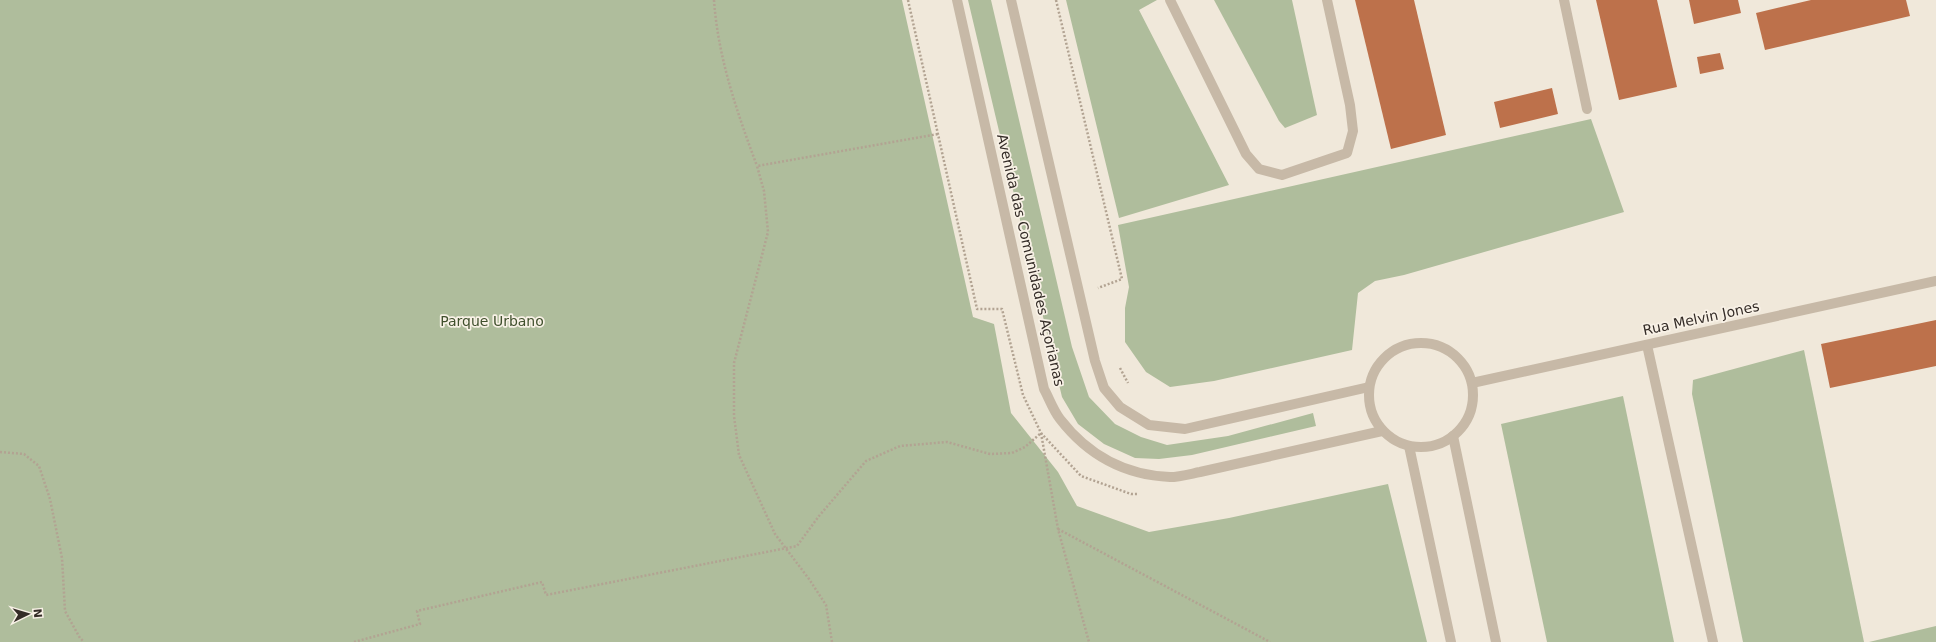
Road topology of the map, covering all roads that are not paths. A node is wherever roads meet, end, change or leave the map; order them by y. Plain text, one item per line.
1 (958, 0) edge
2 (1012, 0) edge
3 (1170, 0) edge
4 (1327, 0) edge
5 (1564, 0) edge
6 (1587, 109) dead end
7 (1936, 281) edge
8 (1647, 345) junction
9 (1472, 383) junction
10 (1369, 387) junction
11 (1382, 431) junction
12 (1453, 436) junction
13 (1409, 446) junction
14 (1451, 642) edge
15 (1496, 642) edge
16 (1713, 642) edge

1 - 11 street, Avenida das Comunidades Açorianas
2 - 10 street
3 - 4 street
5 - 6 street
7 - 8 street, Rua Melvin Jones
8 - 9 street, Rua Melvin Jones
8 - 16 street
9 - 10 street
9 - 12 street
10 - 11 street
11 - 13 street
12 - 13 street
12 - 15 street
13 - 14 street

